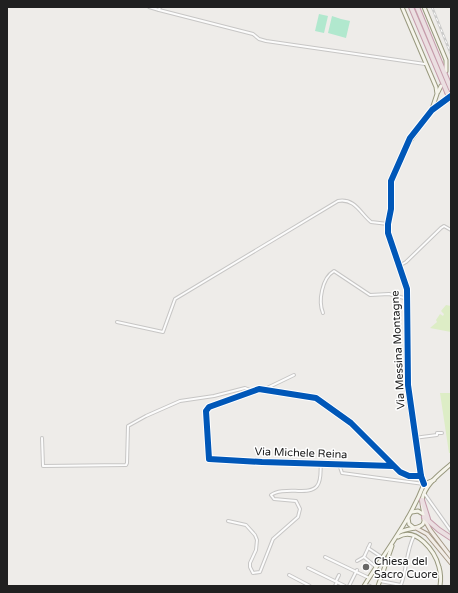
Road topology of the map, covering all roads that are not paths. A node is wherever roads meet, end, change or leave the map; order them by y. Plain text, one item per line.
1 (149, 7) edge
2 (402, 7) edge
3 (411, 7) edge
4 (417, 7) edge
5 (424, 7) edge
6 (160, 8) edge
7 (427, 64) junction
8 (446, 70) dead end
9 (440, 86) dead end
10 (451, 89) edge
11 (437, 94) junction
12 (451, 96) edge
13 (451, 102) edge
14 (432, 110) junction
15 (388, 224) junction
16 (451, 228) edge
17 (399, 267) junction
18 (408, 300) junction
19 (323, 313) dead end
20 (117, 322) dead end
21 (294, 374) dead end
22 (265, 389) junction
23 (252, 391) junction
24 (442, 433) dead end
25 (42, 438) dead end
26 (414, 438) junction
27 (321, 464) junction
28 (339, 464) junction
29 (451, 464) edge
30 (393, 466) junction
31 (404, 475) junction
32 (420, 476) junction
33 (434, 480) junction
34 (406, 482) junction
35 (424, 484) junction
36 (426, 488) junction
37 (424, 493) junction
38 (422, 500) junction
39 (410, 514) junction
40 (424, 517) junction
41 (228, 521) dead end
42 (432, 524) junction
43 (415, 528) junction
44 (404, 530) junction
45 (451, 530) edge
46 (399, 534) junction
47 (406, 534) junction
48 (414, 535) junction
49 (451, 538) edge
50 (395, 539) junction
51 (370, 544) dead end
52 (368, 548) junction
53 (387, 555) junction
54 (325, 557) dead end
55 (364, 557) junction
56 (451, 557) edge
57 (383, 558) junction
58 (357, 562) dead end
59 (380, 562) junction
60 (451, 564) edge
61 (386, 565) junction
62 (376, 567) junction
63 (308, 568) dead end
64 (356, 571) junction
65 (289, 575) dead end
66 (339, 575) dead end
67 (369, 578) junction
68 (380, 581) junction
69 (336, 582) junction
70 (365, 585) edge
71 (401, 585) edge
72 (310, 586) edge
73 (335, 586) edge
74 (345, 586) edge
75 (349, 586) edge
76 (370, 586) edge
77 (378, 586) edge
78 (440, 586) edge

1 - 6 street
2 - 7 street
3 - 13 highway, bridge
4 - 10 highway
5 - 8 street
6 - 7 street
7 - 11 street
9 - 11 street
11 - 14 street
12 - 14 street
14 - 15 street, Via Messina Montagne
15 - 17 street, Via Messina Montagne
15 - 20 street
16 - 17 street
17 - 18 street, Via Messina Montagne
18 - 19 street
18 - 26 street, Via Messina Montagne
21 - 22 street
22 - 23 street
22 - 30 street
23 - 25 street
23 - 27 street, Via Michele Reina
24 - 26 street
26 - 32 street, Via Messina Montagne
27 - 28 street, Via Michele Reina
27 - 41 street
28 - 30 street, Via Michele Reina
28 - 34 street
29 - 33 street
30 - 31 street
31 - 32 street
31 - 34 street
32 - 35 street, Via Messina Montagne
33 - 35 street
33 - 36 street
34 - 35 street
35 - 36 street, Via Messina Montagne
35 - 39 street
36 - 37 street
37 - 38 street
37 - 45 street
38 - 40 street
38 - 42 highway
39 - 40 street
39 - 43 street
39 - 46 street
40 - 42 highway
40 - 43 street
40 - 56 main road
42 - 49 highway
43 - 44 street
43 - 60 main road
44 - 46 street
44 - 47 street
46 - 50 street
47 - 48 street
47 - 50 street
48 - 71 street
48 - 78 street
50 - 53 street
51 - 52 street
52 - 55 street
52 - 57 street
53 - 57 street
53 - 61 street
54 - 64 street
55 - 58 street
55 - 62 street
57 - 59 street
59 - 61 street
59 - 62 street
61 - 68 street
62 - 67 street
63 - 69 street
64 - 67 street
64 - 75 street
65 - 72 street
66 - 69 street
67 - 70 street
68 - 71 street
68 - 77 street
69 - 73 street
69 - 74 street
70 - 76 street

